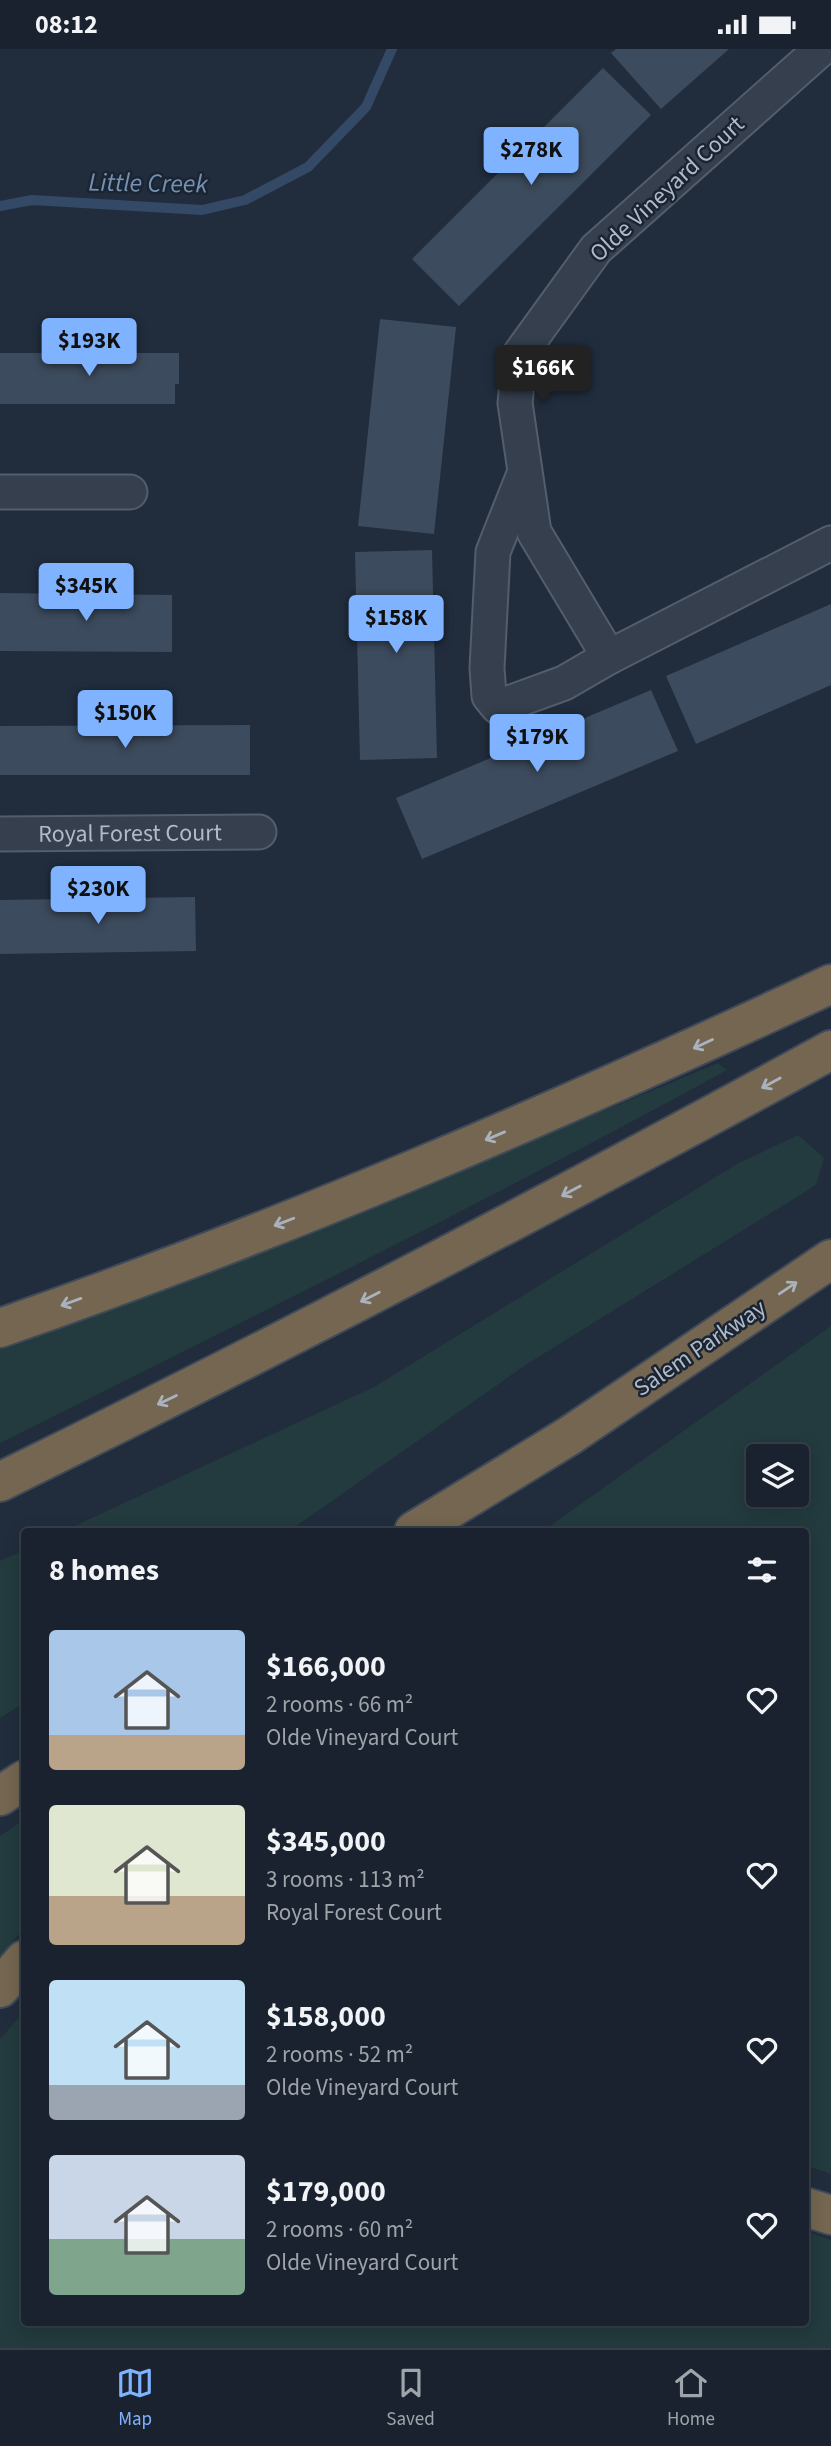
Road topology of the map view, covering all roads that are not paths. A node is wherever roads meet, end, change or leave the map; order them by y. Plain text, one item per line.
1 (821, 49) edge
2 (525, 471) junction
3 (0, 492) edge
4 (130, 492) dead end
5 (831, 543) edge
6 (609, 657) junction
7 (259, 832) dead end
8 (0, 834) edge
9 (831, 984) edge
10 (831, 1050) edge
11 (831, 1259) edge
12 (0, 1328) edge
13 (569, 1436) junction
14 (0, 1482) edge
15 (419, 1528) edge
16 (465, 1528) edge
17 (21, 1782) edge
18 (0, 1796) edge
19 (21, 1964) edge
20 (0, 1988) edge
21 (0, 2000) edge
22 (21, 2004) edge
23 (809, 2208) edge
24 (831, 2215) edge

1 - 2 street, Olde Vineyard Court
2 - 6 street, Olde Vineyard Court
2 - 6 street
3 - 4 street
5 - 6 street
7 - 8 street, Royal Forest Court
9 -> 12 highway
10 -> 14 highway
13 -> 11 highway, Salem Parkway
13 - 15 highway
13 - 16 highway
17 - 18 highway
19 - 20 highway
21 - 22 highway
23 - 24 highway

